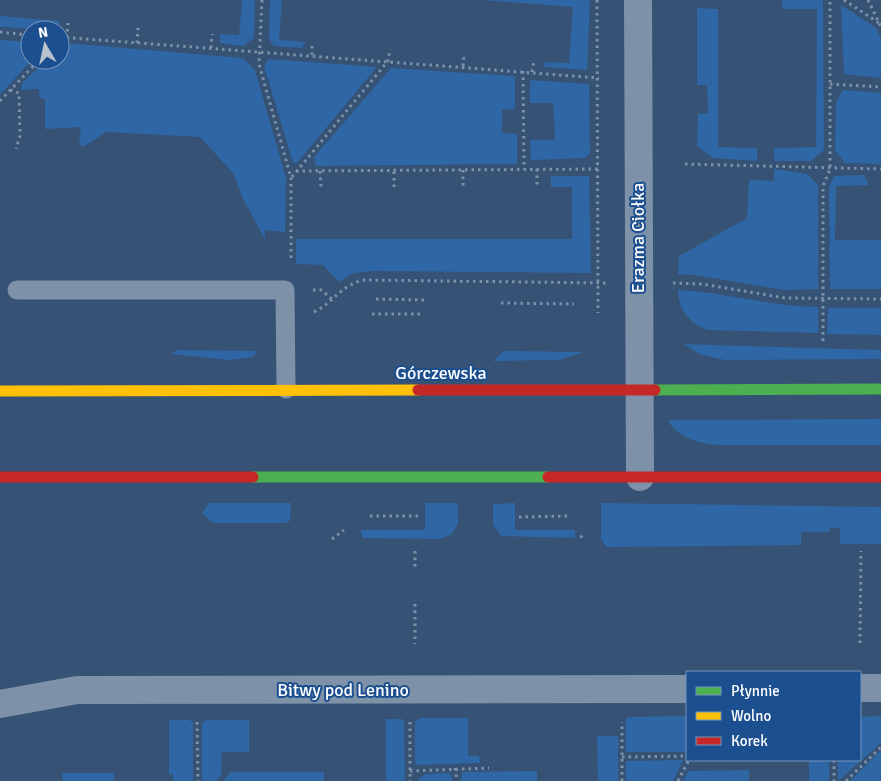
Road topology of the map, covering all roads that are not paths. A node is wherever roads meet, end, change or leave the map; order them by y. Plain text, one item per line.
1 (638, 0) edge
2 (17, 290) dead end
3 (286, 389) junction
4 (881, 389) edge
5 (639, 390) junction
6 (0, 391) edge
7 (0, 477) edge
8 (640, 477) junction
9 (881, 477) edge
10 (861, 688) edge
11 (881, 688) edge
12 (686, 689) edge
13 (0, 704) edge

1 - 5 street, Erazma Ciołka
2 - 3 lane
3 - 5 main road, Górczewska
3 - 6 main road, Górczewska
4 - 5 main road, Górczewska
5 - 8 street, Erazma Ciołka
7 - 8 main road
8 - 9 main road
10 - 11 street
12 - 13 street, Bitwy pod Lenino

